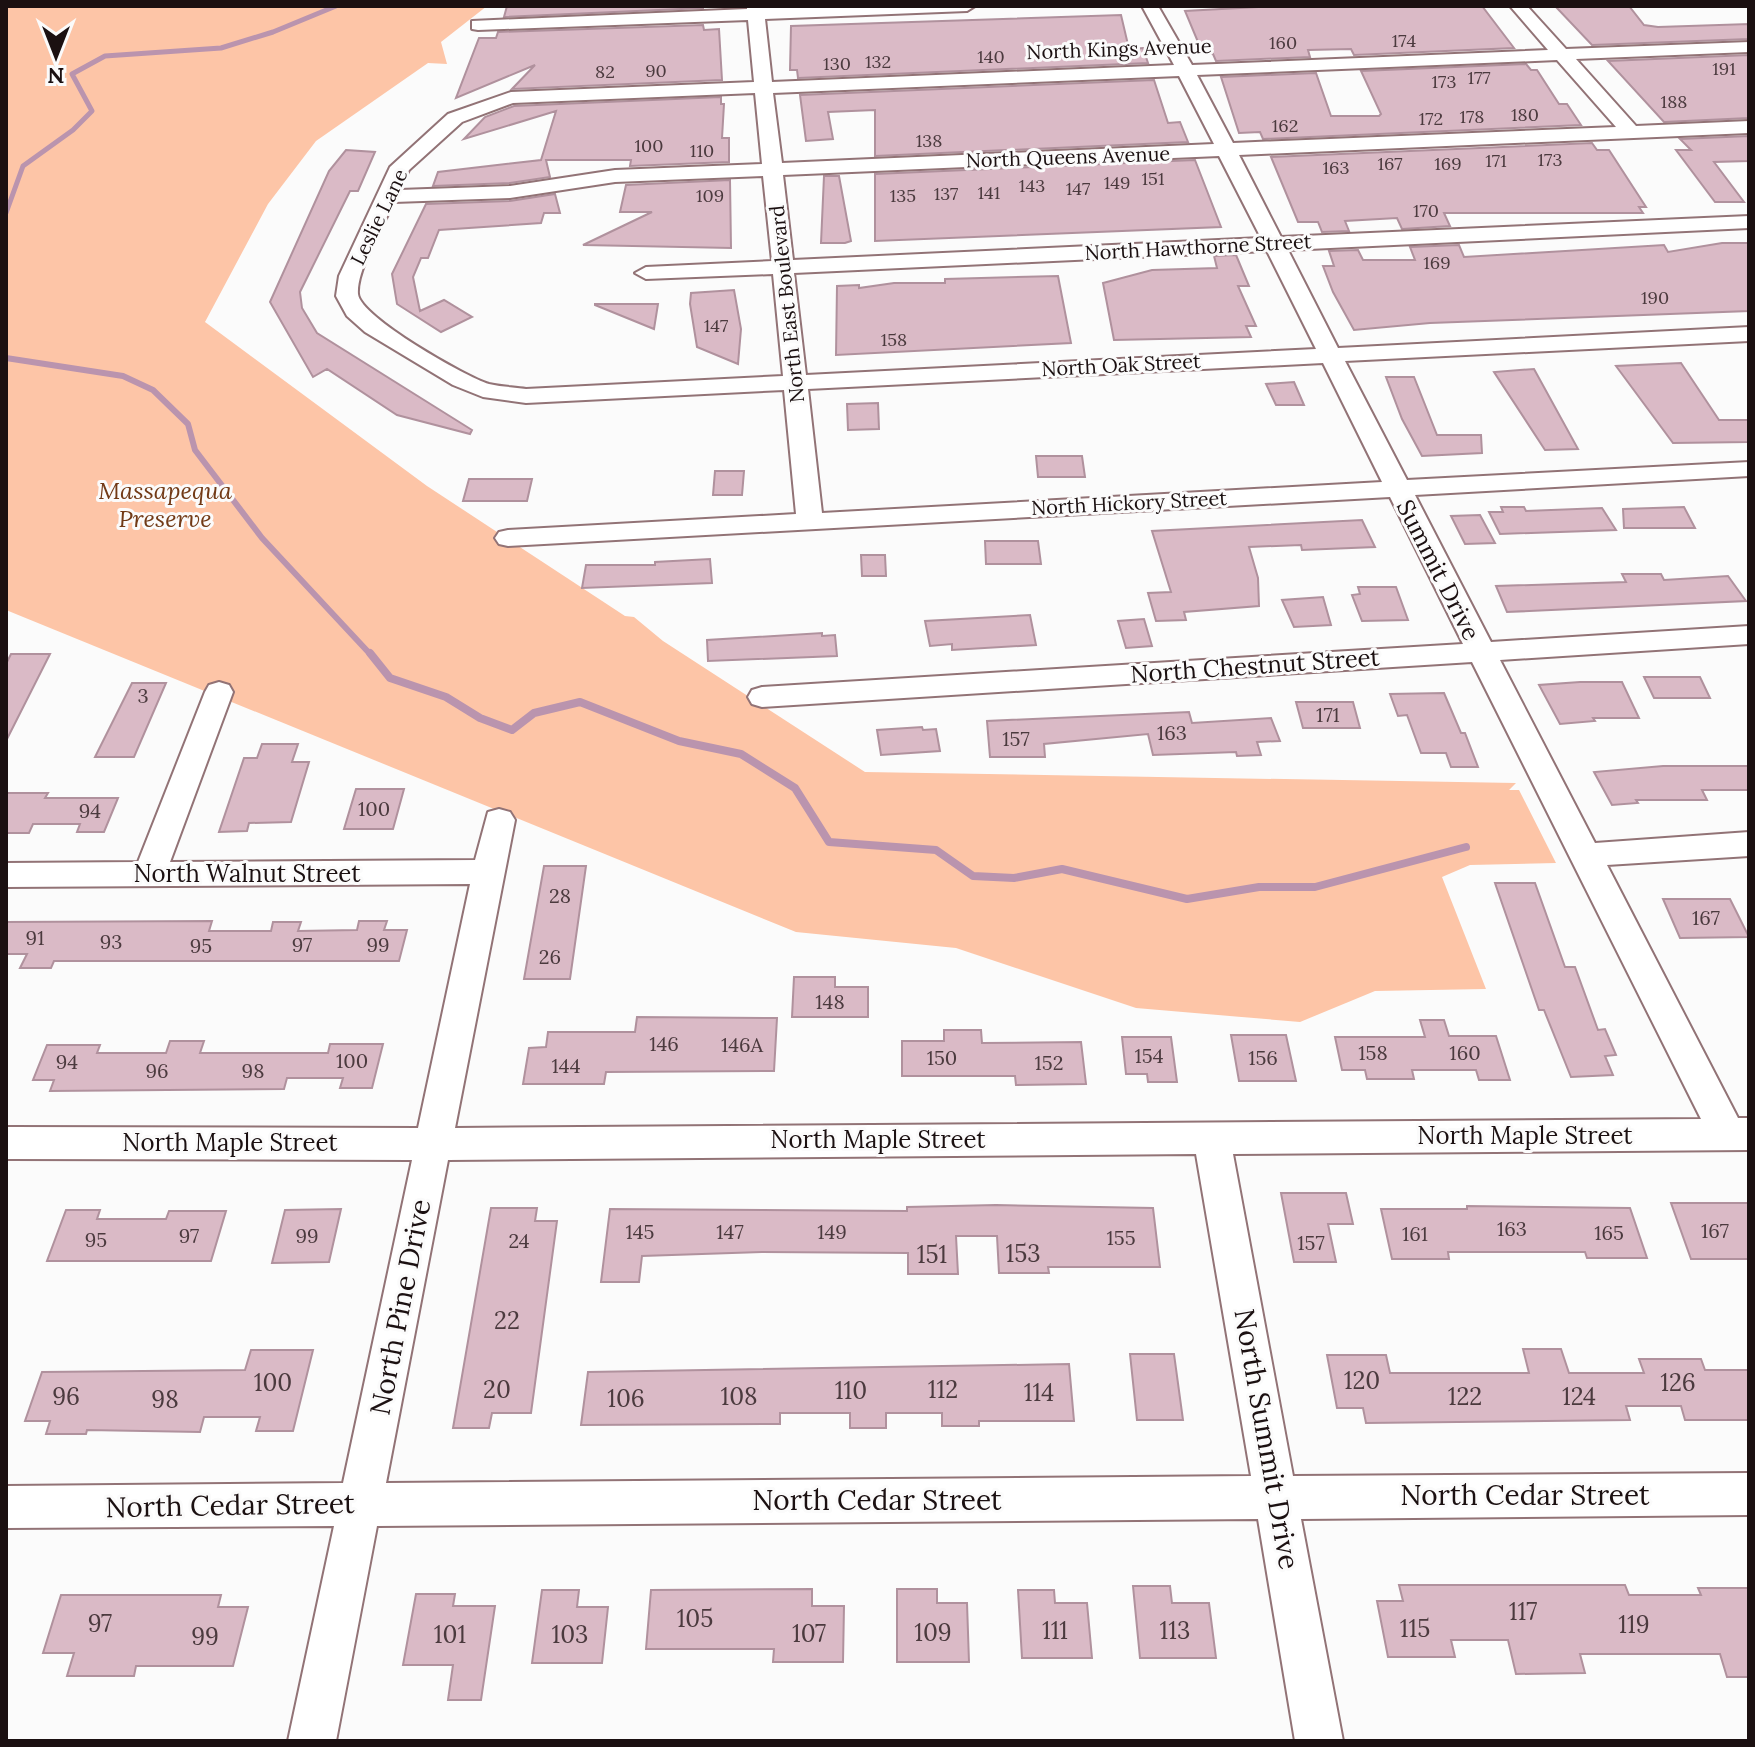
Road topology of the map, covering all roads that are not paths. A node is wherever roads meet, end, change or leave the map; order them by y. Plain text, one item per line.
1 (967, 6) edge
2 (1150, 6) edge
3 (1518, 6) edge
4 (756, 10) edge
5 (478, 25) dead end
6 (1749, 47) edge
7 (1561, 54) junction
8 (1185, 69) junction
9 (764, 86) junction
10 (492, 102) joint
11 (1749, 127) edge
12 (1631, 132) junction
13 (1223, 150) junction
14 (773, 169) junction
15 (388, 196) junction
16 (1749, 222) edge
17 (1271, 243) junction
18 (783, 267) junction
19 (646, 273) dead end
20 (1749, 334) edge
21 (1328, 354) junction
22 (795, 382) junction
23 (493, 392) joint
24 (1749, 469) edge
25 (1396, 488) junction
26 (810, 521) junction
27 (508, 538) dead end
28 (1749, 635) edge
29 (1480, 652) junction
30 (219, 692) dead end
31 (762, 697) dead end
32 (499, 820) dead end
33 (1749, 844) edge
34 (1585, 855) junction
35 (488, 872) junction
36 (6, 875) edge
37 (149, 875) junction
38 (1738, 1134) edge
39 (1212, 1138) junction
40 (6, 1143) edge
41 (433, 1144) junction
42 (1749, 1494) edge
43 (1278, 1497) junction
44 (360, 1504) junction
45 (6, 1507) edge
46 (312, 1741) edge
47 (1319, 1741) edge

1 - 4 street
2 - 8 street, Summit Drive
3 - 7 street
4 - 5 street
4 - 9 street, North East Boulevard
6 - 7 street, North Kings Avenue
7 - 8 street, North Kings Avenue
7 - 12 street
8 - 9 street, North Kings Avenue
8 - 13 street, Summit Drive
9 - 10 street, North Kings Avenue
9 - 14 street, North East Boulevard
10 - 15 street, Leslie Lane
11 - 12 street, North Queens Avenue
12 - 13 street, North Queens Avenue
13 - 14 street, North Queens Avenue
13 - 17 street, Summit Drive
14 - 15 street, North Queens Avenue
14 - 18 street, North East Boulevard
15 - 23 street, Leslie Lane
16 - 17 street, North Hawthorne Street
17 - 18 street, North Hawthorne Street
17 - 21 street, Summit Drive
18 - 19 street, North Hawthorne Street
18 - 22 street, North East Boulevard
20 - 21 street, North Oak Street
21 - 22 street, North Oak Street
21 - 25 street, Summit Drive
22 - 23 street, North Oak Street
22 - 26 street, North East Boulevard
24 - 25 street, North Hickory Street
25 - 26 street, North Hickory Street
25 - 29 street, Summit Drive
26 - 27 street, North Hickory Street
28 - 29 street, North Chestnut Street
29 - 31 street, North Chestnut Street
29 - 34 street, Summit Drive
30 - 37 street
32 - 35 street, North Pine Drive
33 - 34 street
34 - 38 street, Summit Drive
35 - 37 street, North Walnut Street
35 - 41 street, North Pine Drive
36 - 37 street, North Walnut Street
38 - 39 street, North Maple Street
39 - 41 street, North Maple Street
39 - 43 street, North Summit Drive
40 - 41 street, North Maple Street
41 - 44 street, North Pine Drive
42 - 43 street, North Cedar Street
43 - 44 street, North Cedar Street
43 - 47 street, North Summit Drive
44 - 45 street, North Cedar Street
44 - 46 street, North Pine Drive

